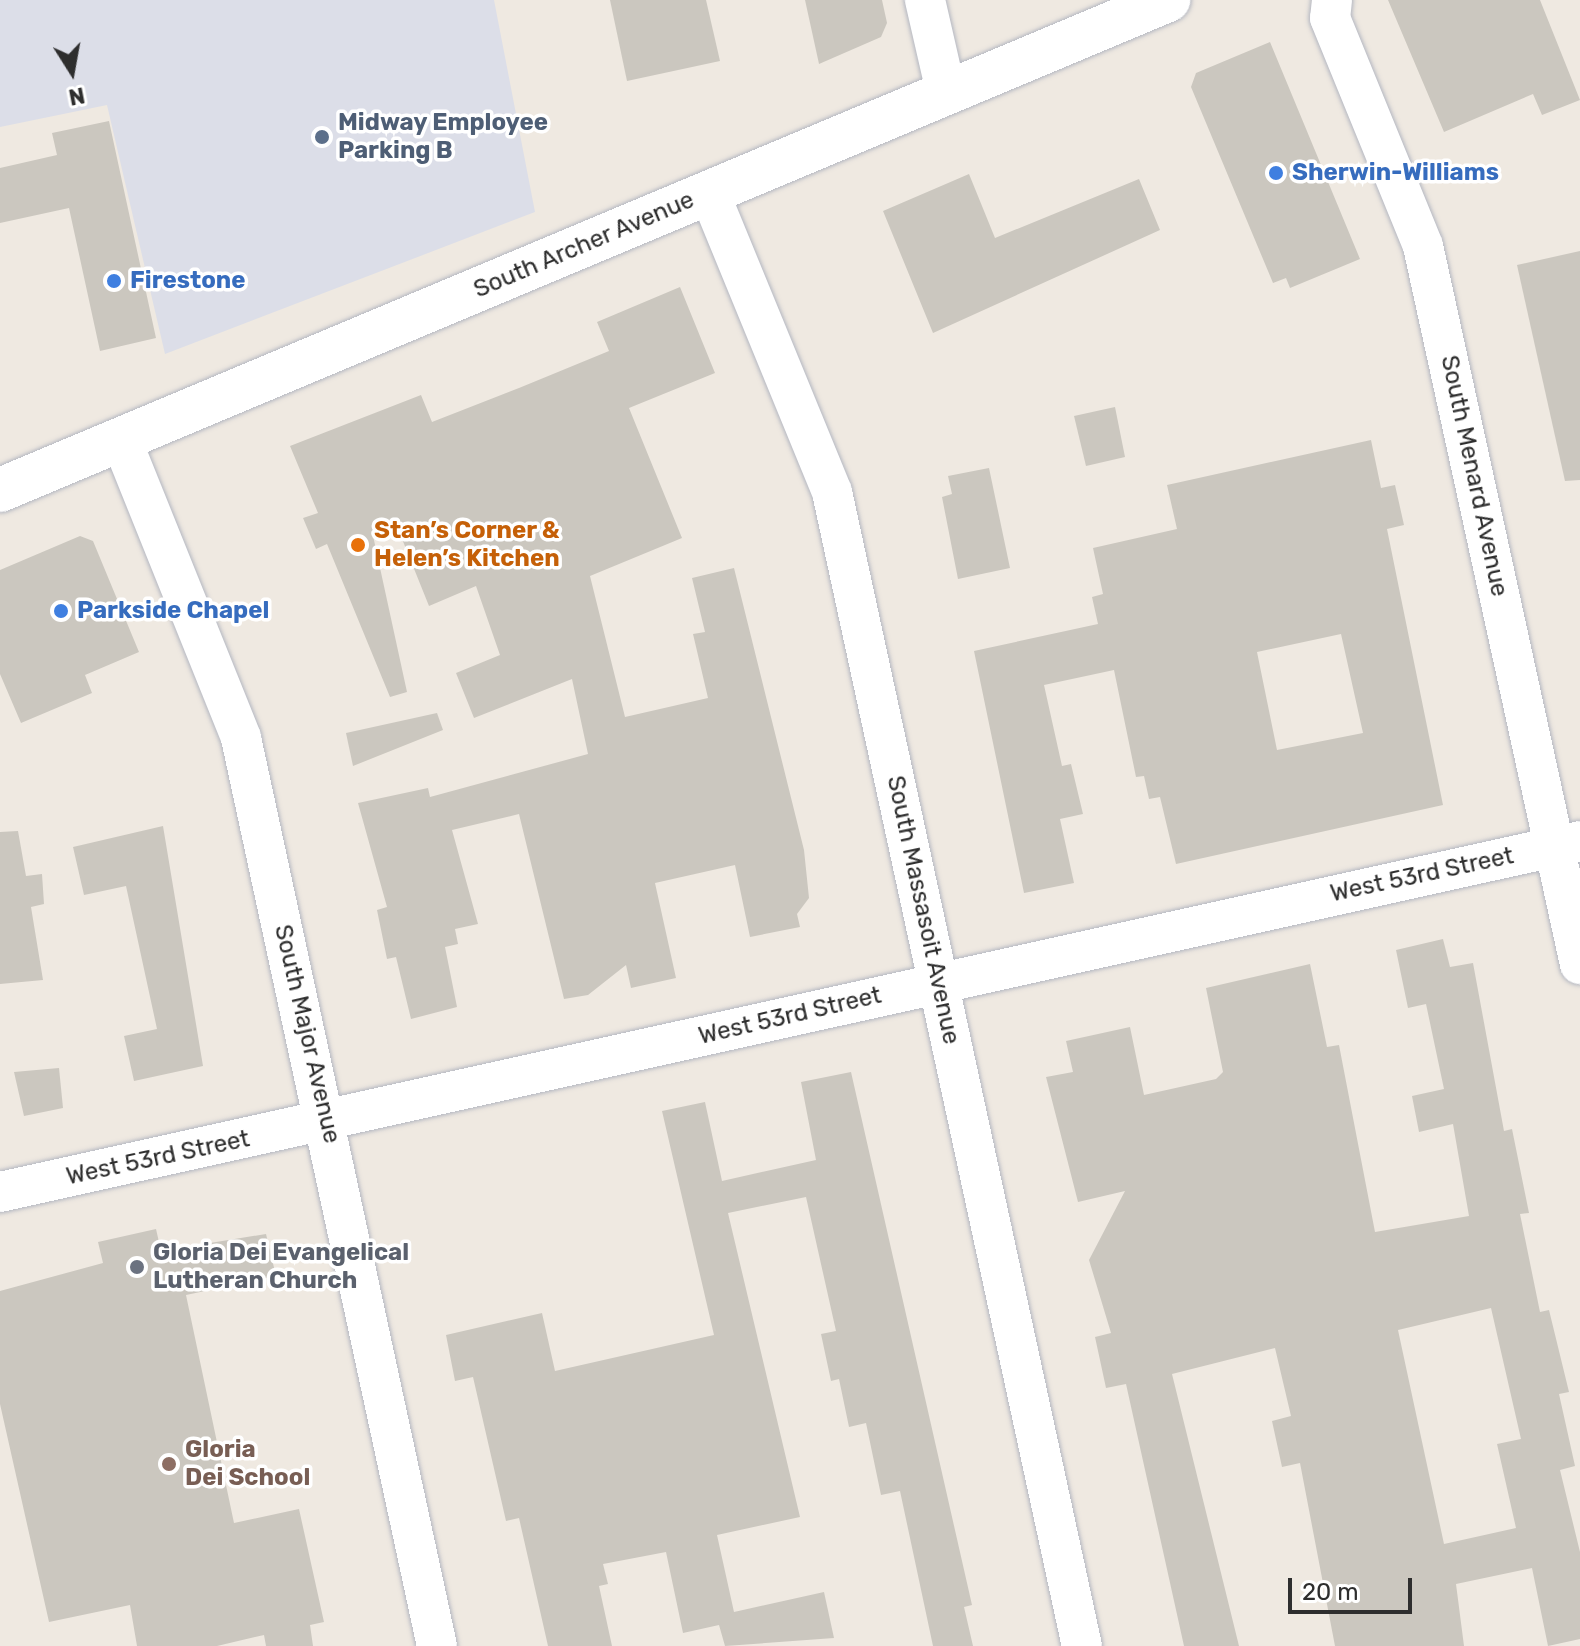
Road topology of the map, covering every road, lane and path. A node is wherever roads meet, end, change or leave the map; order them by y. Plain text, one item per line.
1 (925, 0) edge
2 (1168, 0) edge
3 (1332, 0) edge
4 (946, 92) junction
5 (709, 192) junction
6 (121, 439) junction
7 (0, 490) edge
8 (1568, 843) edge
9 (1580, 964) edge
10 (938, 982) junction
11 (326, 1121) junction
12 (0, 1192) edge
13 (437, 1646) edge
14 (1082, 1646) edge

1 - 4 street
2 - 4 main road, South Archer Avenue
3 - 8 street, South Menard Avenue
4 - 5 main road, South Archer Avenue
5 - 6 main road, South Archer Avenue
5 - 10 street, South Massasoit Avenue
6 - 7 main road, South Archer Avenue
6 - 11 street, South Major Avenue
8 - 9 street, South Menard Avenue
8 - 10 street, West 53rd Street
10 - 11 street, West 53rd Street
10 - 14 street, South Massasoit Avenue
11 - 12 street, West 53rd Street
11 - 13 street, South Major Avenue

